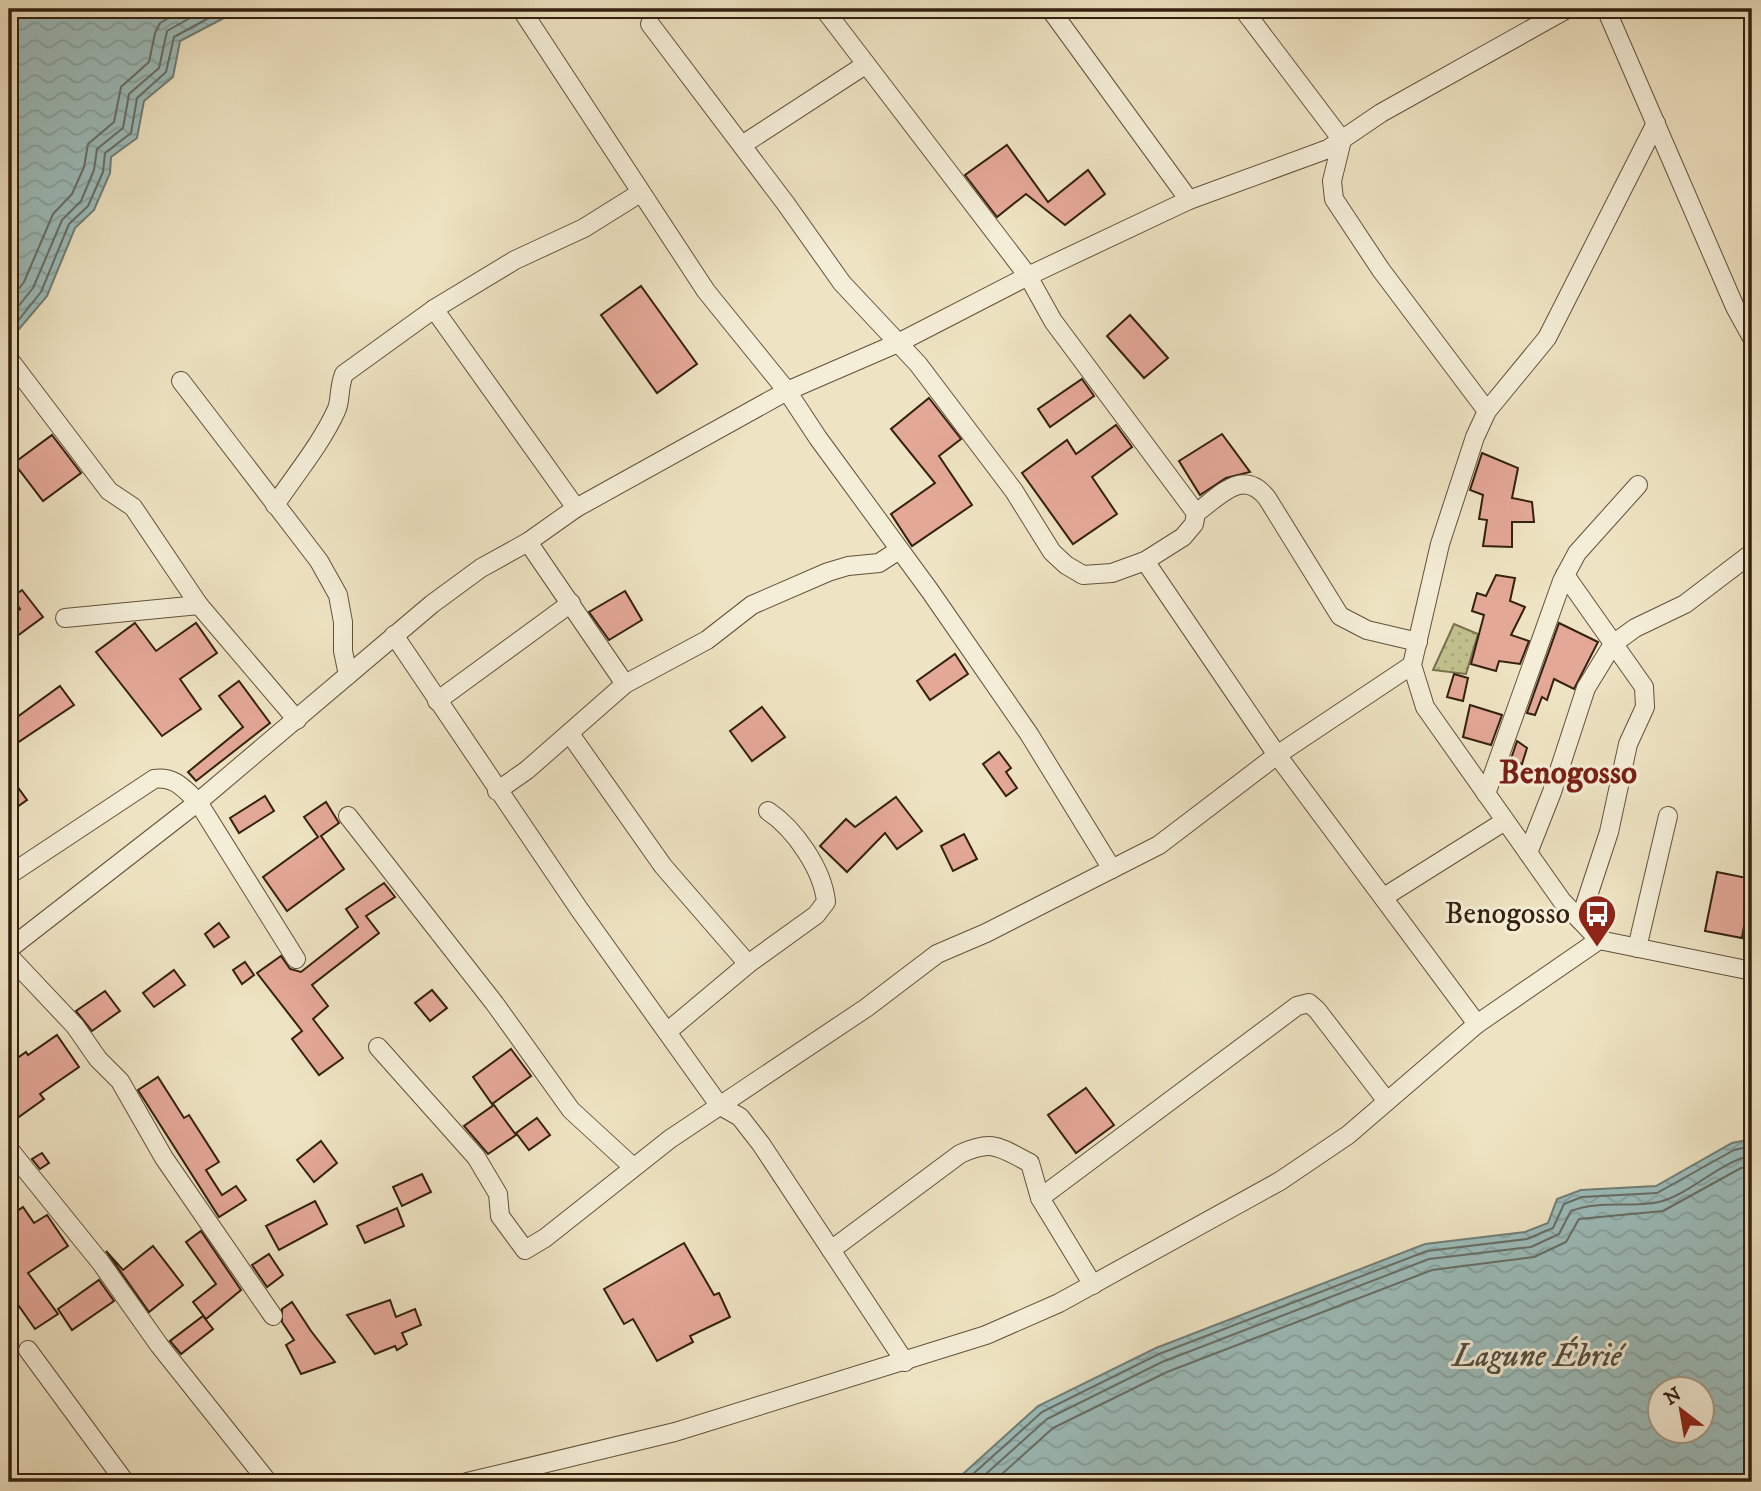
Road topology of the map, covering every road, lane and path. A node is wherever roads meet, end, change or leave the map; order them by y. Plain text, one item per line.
1 (522, 9) edge
2 (824, 9) edge
3 (1050, 9) edge
4 (1243, 9) edge
5 (1567, 9) edge
6 (1606, 9) edge
7 (650, 24) dead end
8 (865, 65) junction
9 (1656, 123) junction
10 (1342, 139) junction
11 (742, 145) junction
12 (640, 193) junction
13 (1189, 200) junction
14 (1028, 275) junction
15 (1744, 306) edge
16 (435, 309) junction
17 (1752, 338) edge
18 (898, 343) junction
19 (9, 359) edge
20 (181, 381) dead end
21 (787, 391) junction
22 (1487, 411) junction
23 (1638, 485) dead end
24 (275, 505) junction
25 (576, 508) junction
26 (1196, 513) junction
27 (528, 541) junction
28 (899, 550) junction
29 (1752, 553) edge
30 (1145, 561) junction
31 (1565, 575) junction
32 (571, 603) junction
33 (199, 605) junction
34 (65, 618) dead end
35 (394, 635) junction
36 (1418, 642) junction
37 (1613, 643) junction
38 (1412, 665) junction
39 (348, 675) junction
40 (625, 684) junction
41 (437, 701) junction
42 (297, 720) junction
43 (570, 734) junction
44 (1277, 755) junction
45 (498, 791) junction
46 (1486, 794) junction
47 (198, 802) junction
48 (768, 811) dead end
49 (348, 816) dead end
50 (1668, 816) dead end
51 (1505, 821) junction
52 (1528, 853) junction
53 (1112, 869) junction
54 (9, 875) edge
55 (1384, 897) junction
56 (1580, 920) junction
57 (1599, 940) junction
58 (1637, 948) junction
59 (9, 949) edge
60 (9, 956) edge
61 (296, 959) dead end
62 (748, 964) junction
63 (1752, 971) edge
64 (1477, 1024) junction
65 (668, 1031) junction
66 (378, 1047) dead end
67 (1386, 1100) junction
68 (719, 1105) junction
69 (9, 1149) edge
70 (634, 1167) junction
71 (1040, 1198) junction
72 (831, 1250) junction
73 (1093, 1285) junction
74 (272, 1316) dead end
75 (28, 1350) dead end
76 (905, 1362) junction
77 (125, 1482) edge
78 (268, 1482) edge
79 (467, 1482) edge

1 - 12 street
2 - 8 street
3 - 13 street
4 - 10 street
5 - 10 street
6 - 9 street
7 - 11 street
8 - 11 street
8 - 14 street
9 - 15 street
9 - 22 street
10 - 13 street
10 - 22 street
11 - 18 street
12 - 16 street
12 - 21 street
13 - 14 street
14 - 18 street
14 - 26 street
15 - 17 street
16 - 24 street
16 - 25 street
18 - 21 street
18 - 30 street
19 - 33 street
20 - 24 street
21 - 25 street
21 - 28 street
22 - 36 street
23 - 31 street
24 - 39 street
25 - 27 street
26 - 30 street
26 - 36 street
27 - 32 street
27 - 35 street
28 - 40 street
28 - 53 street
29 - 37 street
30 - 44 street
31 - 37 street
31 - 46 street
32 - 40 street
32 - 41 street
33 - 34 street
33 - 42 street
35 - 39 street
35 - 41 street
36 - 38 street
37 - 52 street
37 - 56 street
38 - 44 street
38 - 46 street
39 - 42 street
40 - 43 street
41 - 45 street
42 - 47 street
43 - 45 street
43 - 62 street
44 - 53 street
44 - 55 street
45 - 65 street
46 - 51 street
47 - 54 street
47 - 59 street
47 - 61 street
48 - 62 street
49 - 70 street
50 - 58 street
51 - 52 street
51 - 55 street
52 - 56 street
53 - 68 street
55 - 64 street
56 - 57 street
57 - 58 street
57 - 64 street
58 - 63 street
60 - 74 street
62 - 65 street
64 - 67 street
65 - 68 street
66 - 70 street
67 - 71 street
67 - 73 street
68 - 70 street
68 - 72 street
69 - 78 street
71 - 72 street
71 - 73 street
72 - 76 street
73 - 76 street
75 - 77 street
76 - 79 street

